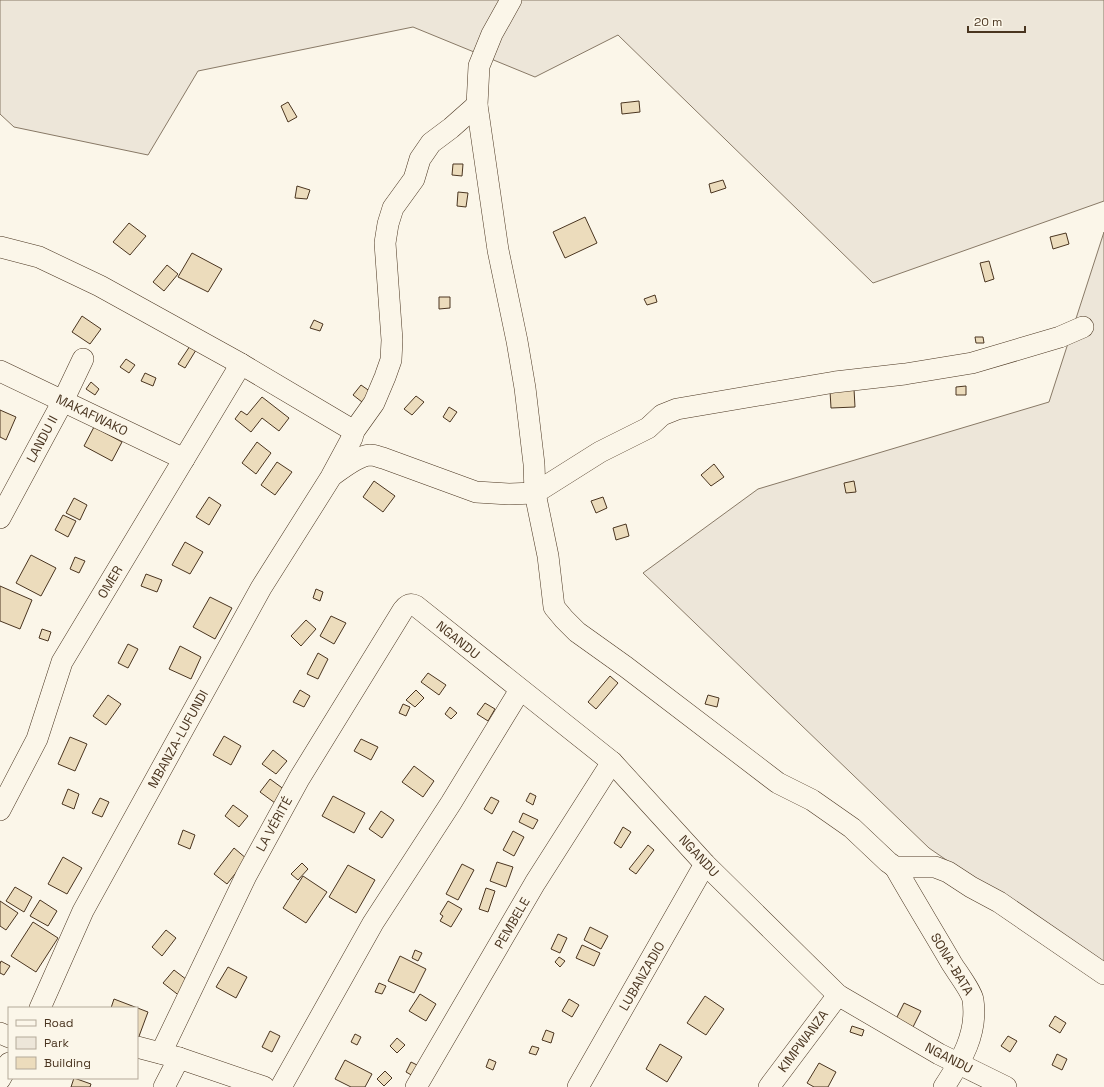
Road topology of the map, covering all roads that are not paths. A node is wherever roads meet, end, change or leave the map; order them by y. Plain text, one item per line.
1 (511, 0) edge
2 (477, 105) junction
3 (0, 247) edge
4 (1083, 326) dead end
5 (83, 359) dead end
6 (241, 364) junction
7 (0, 371) edge
8 (63, 401) junction
9 (354, 431) junction
10 (184, 459) junction
11 (331, 477) junction
12 (535, 493) junction
13 (0, 518) edge
14 (407, 605) joint
15 (520, 690) junction
16 (612, 762) junction
17 (0, 810) edge
18 (705, 864) junction
19 (895, 867) junction
20 (1104, 974) edge
21 (838, 995) junction
22 (40, 1007) edge
23 (138, 1047) edge
24 (170, 1056) junction
25 (960, 1064) junction
26 (8, 1065) edge
27 (0, 1080) edge
28 (164, 1087) edge
29 (264, 1087) edge
30 (281, 1087) edge
31 (416, 1087) edge
32 (578, 1087) edge
33 (769, 1087) edge
34 (944, 1087) edge
35 (1006, 1087) edge

1 - 2 street
2 - 9 street, MBANZA-LUFUNDI
2 - 12 street
3 - 6 street
4 - 12 street
5 - 8 street, LANDU II
6 - 9 street
6 - 10 street, OMER
7 - 8 street, MAKAFWAKO
8 - 10 street, MAKAFWAKO
8 - 13 street, LANDU II
9 - 11 street, MBANZA-LUFUNDI
10 - 17 street, OMER
11 - 12 street
11 - 22 street, MBANZA-LUFUNDI
12 - 19 street
14 - 15 street, NGANDU
14 - 24 street, LA VÉRITÉ
15 - 16 street, NGANDU
15 - 30 street
16 - 18 street, NGANDU
16 - 31 street, PEMBELE
18 - 21 street, NGANDU
18 - 32 street, LUBANZADIO
19 - 20 street
19 - 25 street, SONA-BATA
21 - 25 street, NGANDU
21 - 33 street, KIMPWANZA
23 - 24 street
24 - 28 street, LA VÉRITÉ
24 - 29 street
25 - 34 street, SONA-BATA
25 - 35 street, NGANDU
26 - 27 street

